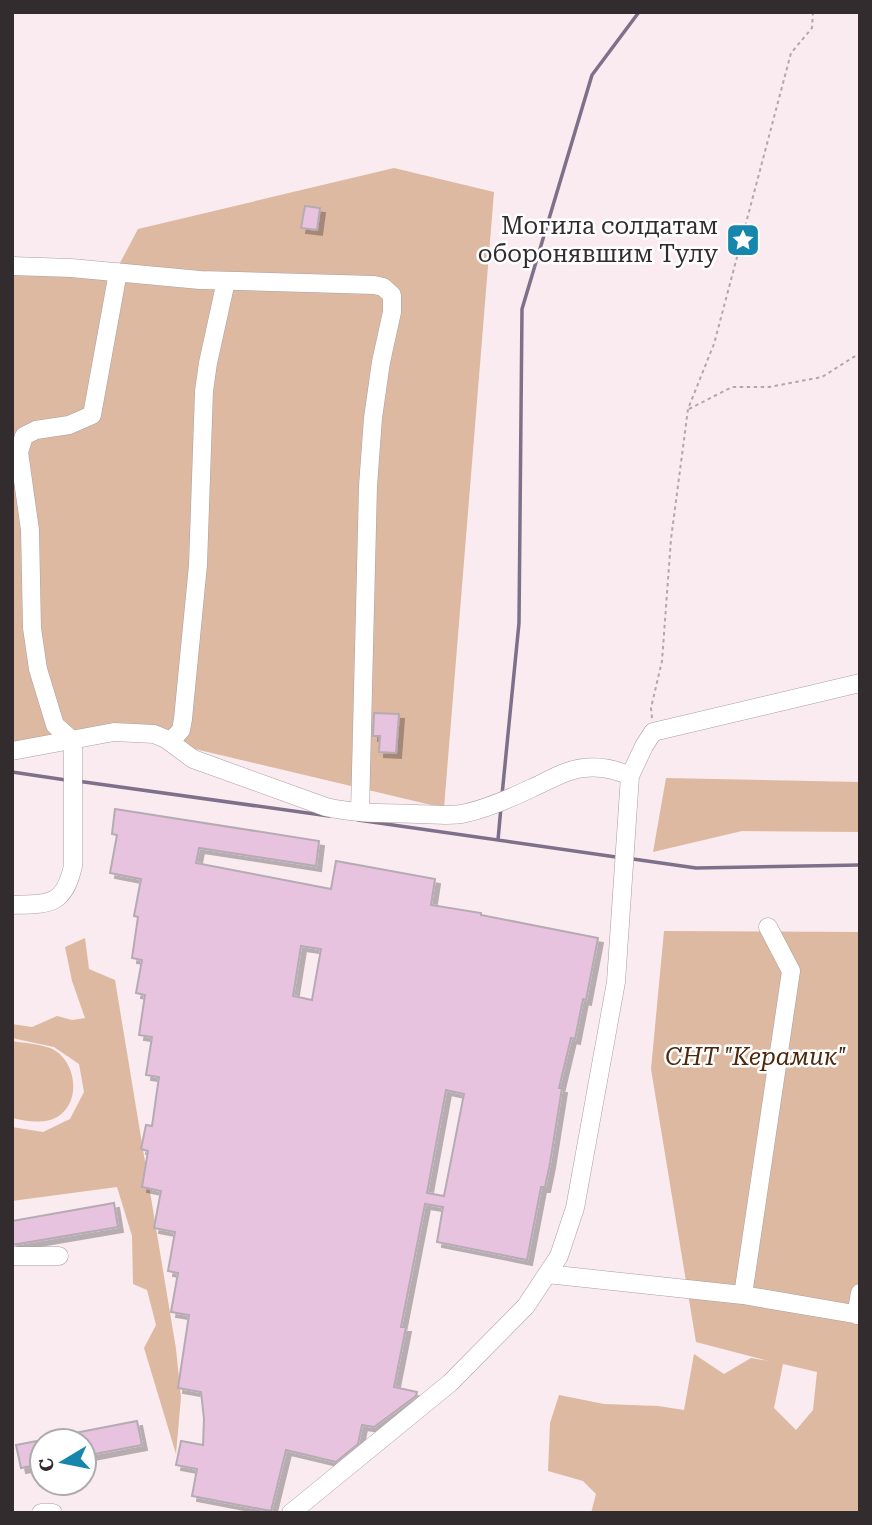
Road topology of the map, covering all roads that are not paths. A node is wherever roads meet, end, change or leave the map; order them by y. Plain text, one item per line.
1 (12, 266) edge
2 (118, 272) junction
3 (226, 281) junction
4 (860, 683) edge
5 (73, 741) junction
6 (170, 742) junction
7 (12, 751) edge
8 (630, 776) junction
9 (360, 813) junction
10 (12, 905) edge
11 (768, 927) dead end
12 (12, 1256) edge
13 (59, 1256) dead end
14 (547, 1274) junction
15 (860, 1293) edge
16 (743, 1295) junction
17 (858, 1315) edge
18 (41, 1513) edge
19 (53, 1513) edge
20 (291, 1513) edge

1 - 2 street
2 - 3 street
2 - 5 street
3 - 6 street
3 - 9 street
4 - 8 street
5 - 6 street
5 - 7 street
5 - 10 street
6 - 9 street
8 - 9 street
8 - 14 street
11 - 16 street
12 - 13 street
14 - 16 street
14 - 20 street
15 - 17 street
16 - 17 street
18 - 19 street

